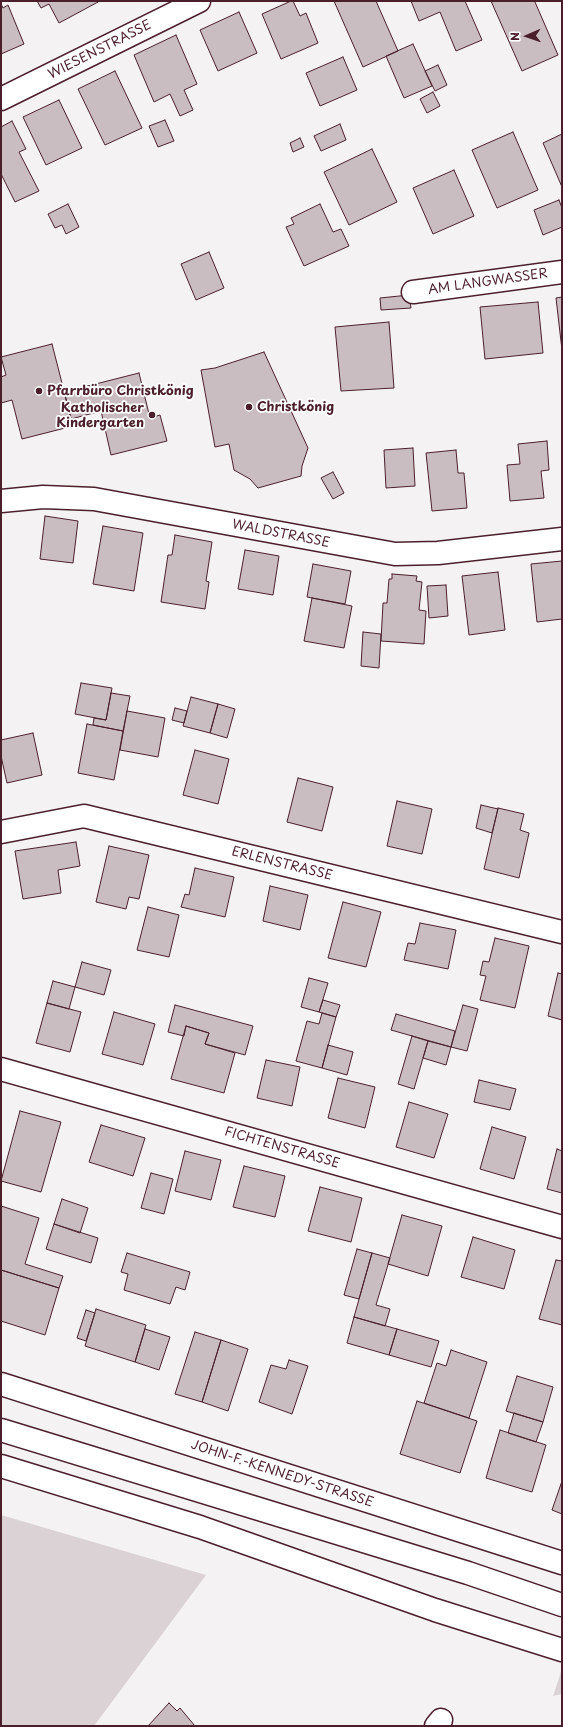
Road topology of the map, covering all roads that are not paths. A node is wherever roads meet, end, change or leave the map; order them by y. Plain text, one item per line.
1 (199, 1) edge
2 (1, 99) edge
3 (562, 272) edge
4 (413, 292) dead end
5 (1, 501) edge
6 (562, 539) edge
7 (1, 832) edge
8 (562, 932) edge
9 (1, 1069) edge
10 (562, 1227) edge
11 (1, 1384) edge
12 (1, 1430) edge
13 (1, 1466) edge
14 (562, 1563) edge
15 (562, 1605) edge
16 (562, 1650) edge

1 - 2 street, WIESENSTRASSE
3 - 4 street, AM LANGWASSER
5 - 6 street, WALDSTRASSE
7 - 8 street, ERLENSTRASSE
9 - 10 street, FICHTENSTRASSE
11 - 14 street, JOHN-F.-KENNEDY-STRASSE
12 - 15 street
13 - 16 street

